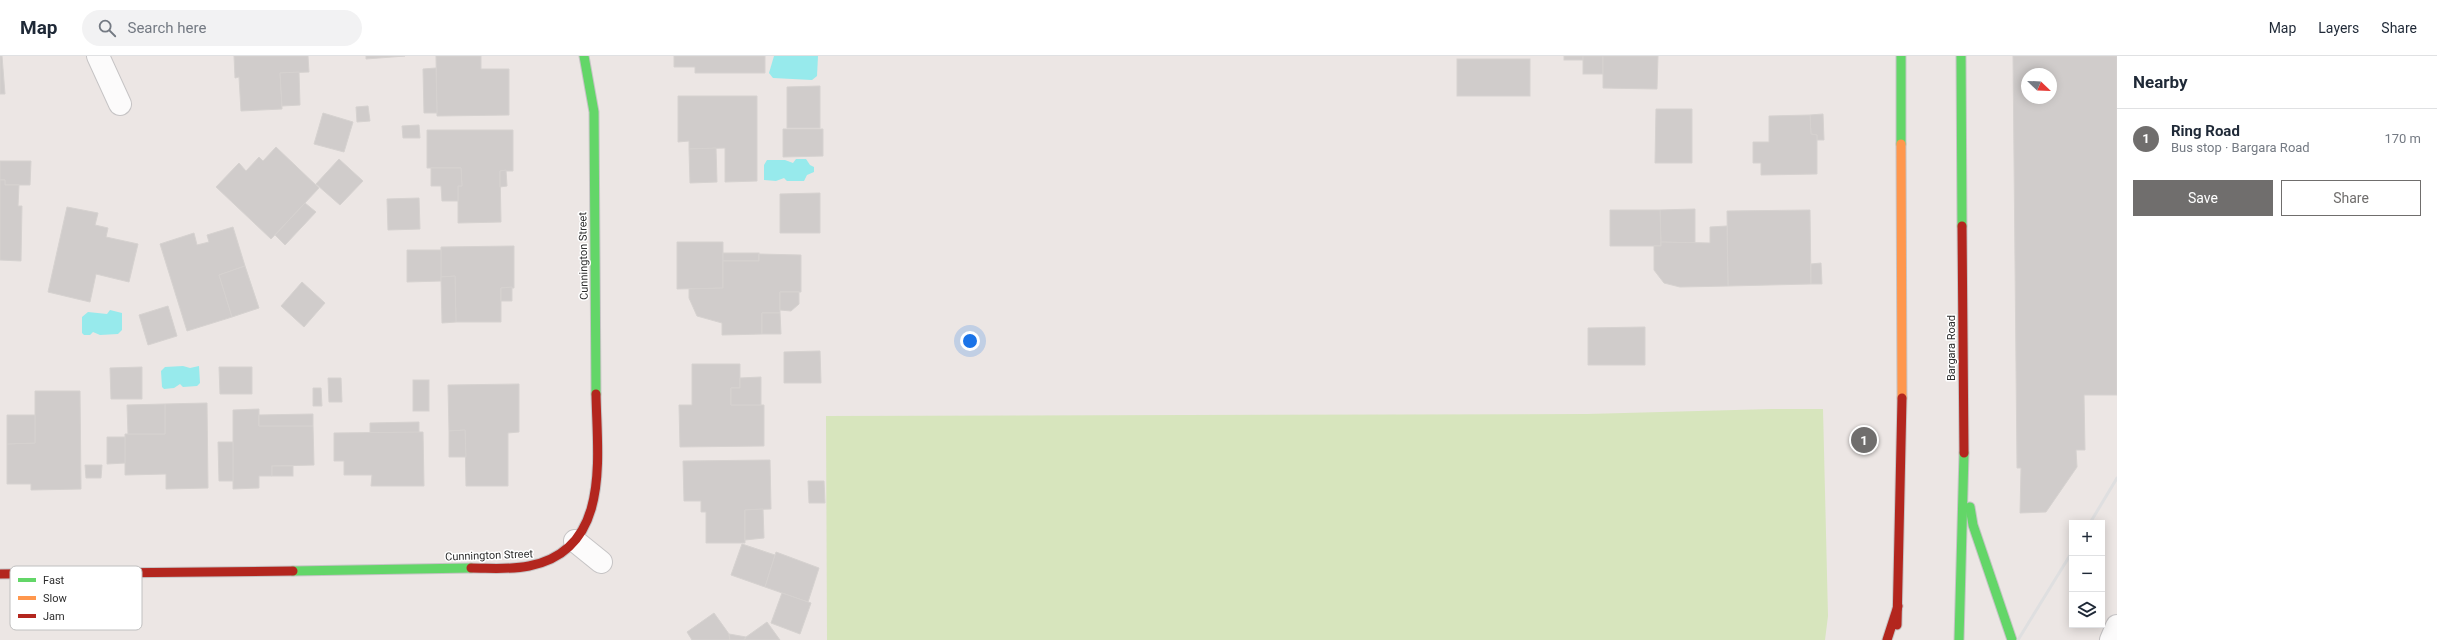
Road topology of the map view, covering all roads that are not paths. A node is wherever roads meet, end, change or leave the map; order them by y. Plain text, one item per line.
1 (98, 56) edge
2 (584, 56) edge
3 (1901, 56) edge
4 (1961, 56) edge
5 (120, 104) dead end
6 (1964, 473) junction
7 (574, 541) junction
8 (601, 562) dead end
9 (142, 572) edge
10 (0, 574) edge
11 (10, 574) edge
12 (1898, 606) junction
13 (2117, 626) edge
14 (1887, 640) edge
15 (1896, 640) edge
16 (1959, 640) edge
17 (2012, 640) edge
18 (2111, 640) edge

1 - 5 street
2 - 7 street, Cunnington Street
3 - 12 street
4 - 6 street, Bargara Road
6 - 16 street, Bargara Road
6 - 17 street
7 - 8 street
7 - 9 street, Cunnington Street
10 - 11 street, Cunnington Street
12 - 14 street
12 - 15 street
13 - 18 street

